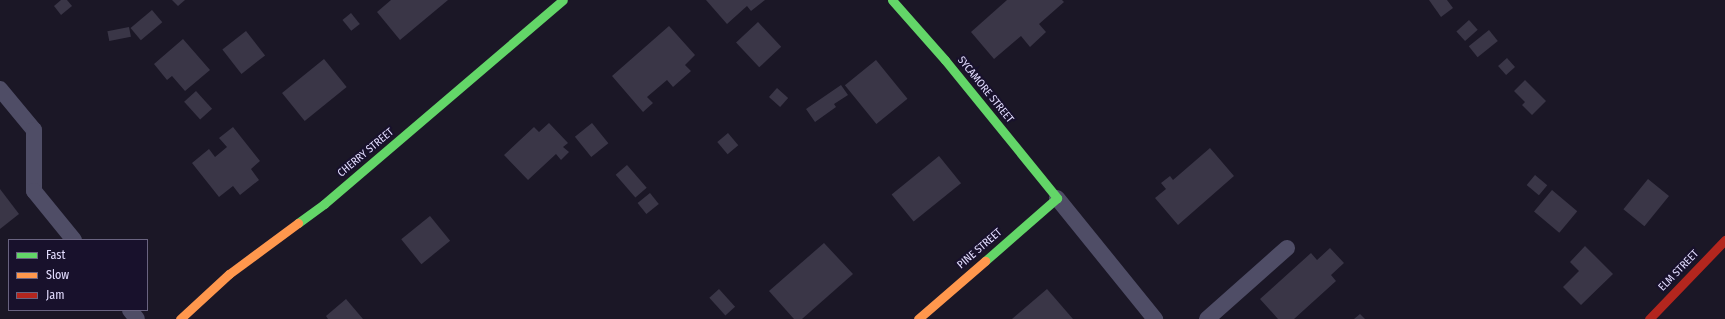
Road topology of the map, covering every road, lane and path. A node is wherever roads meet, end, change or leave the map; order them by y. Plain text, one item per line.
1 (563, 0) edge
2 (892, 0) edge
3 (0, 89) edge
4 (1057, 198) junction
5 (73, 239) edge
6 (1725, 240) edge
7 (1287, 248) dead end
8 (131, 311) edge
9 (137, 319) edge
10 (180, 319) edge
11 (918, 319) edge
12 (1155, 319) edge
13 (1207, 319) edge
14 (1650, 319) edge

1 - 10 street, CHERRY STREET
2 - 4 street, SYCAMORE STREET
3 - 5 lane
4 - 11 street, PINE STREET
4 - 12 lane
6 - 14 street, ELM STREET
7 - 13 lane
8 - 9 lane

